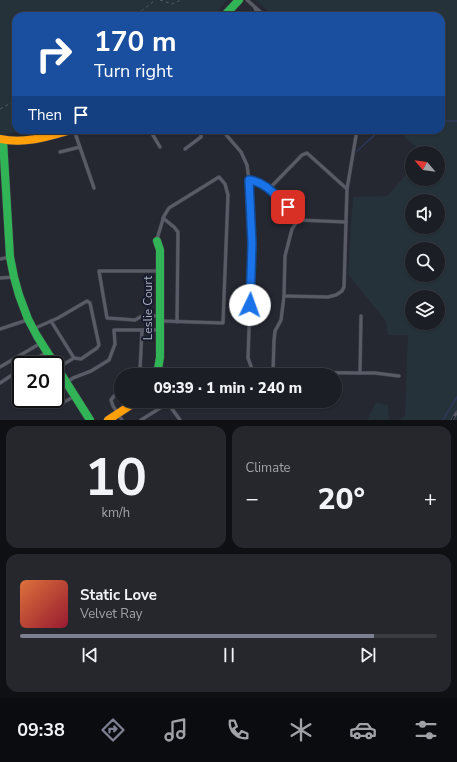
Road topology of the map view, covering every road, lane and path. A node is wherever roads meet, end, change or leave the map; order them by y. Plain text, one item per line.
1 (155, 0) edge
2 (160, 0) edge
3 (180, 0) edge
4 (238, 0) edge
5 (247, 0) edge
6 (256, 8) junction
7 (141, 12) edge
8 (228, 12) edge
9 (256, 12) edge
10 (260, 12) edge
11 (12, 102) edge
12 (0, 108) edge
13 (58, 134) edge
14 (75, 134) edge
15 (152, 134) edge
16 (201, 134) edge
17 (226, 134) edge
18 (356, 134) edge
19 (2, 140) edge
20 (80, 146) junction
21 (160, 147) dead end
22 (184, 149) dead end
23 (60, 152) dead end
24 (249, 180) junction
25 (94, 188) dead end
26 (269, 189) junction
27 (347, 189) junction
28 (163, 218) junction
29 (298, 220) junction
30 (346, 222) junction
31 (157, 241) joint
32 (10, 257) junction
33 (0, 259) edge
34 (160, 271) junction
35 (14, 277) junction
36 (0, 278) edge
37 (284, 296) junction
38 (361, 316) dead end
39 (28, 319) junction
40 (50, 321) junction
41 (160, 322) junction
42 (177, 322) junction
43 (0, 329) edge
44 (33, 329) junction
45 (142, 330) junction
46 (42, 343) junction
47 (47, 352) junction
48 (41, 356) edge
49 (50, 356) edge
50 (74, 358) junction
51 (64, 364) edge
52 (0, 367) edge
53 (140, 368) edge
54 (159, 368) edge
55 (252, 368) edge
56 (273, 368) edge
57 (342, 373) edge
58 (360, 373) junction
59 (12, 375) edge
60 (399, 376) dead end
61 (64, 380) edge
62 (0, 383) edge
63 (66, 383) junction
64 (75, 396) junction
65 (114, 396) edge
66 (64, 402) edge
67 (114, 408) edge
68 (114, 408) edge
69 (130, 408) edge
70 (160, 408) edge
71 (171, 408) edge
72 (120, 417) edge
73 (90, 420) edge
74 (108, 420) edge
75 (141, 420) edge
76 (180, 420) edge

1 - 7 path
2 - 3 path
4 - 8 street
5 - 6 lane
6 - 9 lane
6 - 10 lane
11 - 12 path
13 - 19 street
14 - 20 lane
15 - 21 lane
16 - 22 lane
17 - 24 lane
18 - 27 lane
19 - 32 street
20 - 23 lane
20 - 25 lane
24 - 26 lane
24 - 55 lane
26 - 27 lane
26 - 29 lane
27 - 30 lane
28 - 31 lane
28 - 42 lane
28 - 42 lane
29 - 30 lane
29 - 37 lane
30 - 37 lane
31 - 34 street, Leslie Court
32 - 33 lane
32 - 35 street
34 - 41 street, Leslie Court
34 - 41 lane
35 - 36 lane
35 - 39 street
37 - 56 lane
38 - 58 lane
39 - 43 lane
39 - 44 street
40 - 44 lane
40 - 50 lane
40 - 50 lane
41 - 42 lane
41 - 45 lane
41 - 54 street, Leslie Court
44 - 46 street
45 - 53 lane
45 - 63 lane
46 - 47 street
46 - 52 lane
47 - 48 lane
47 - 49 street
50 - 51 lane
57 - 58 lane
58 - 60 lane
59 - 62 lane
61 - 63 street
63 - 64 street
64 - 66 lane
64 - 73 street
65 - 67 lane
68 - 72 lane
69 - 72 street
70 - 75 lane
71 - 76 lane
72 - 74 street

